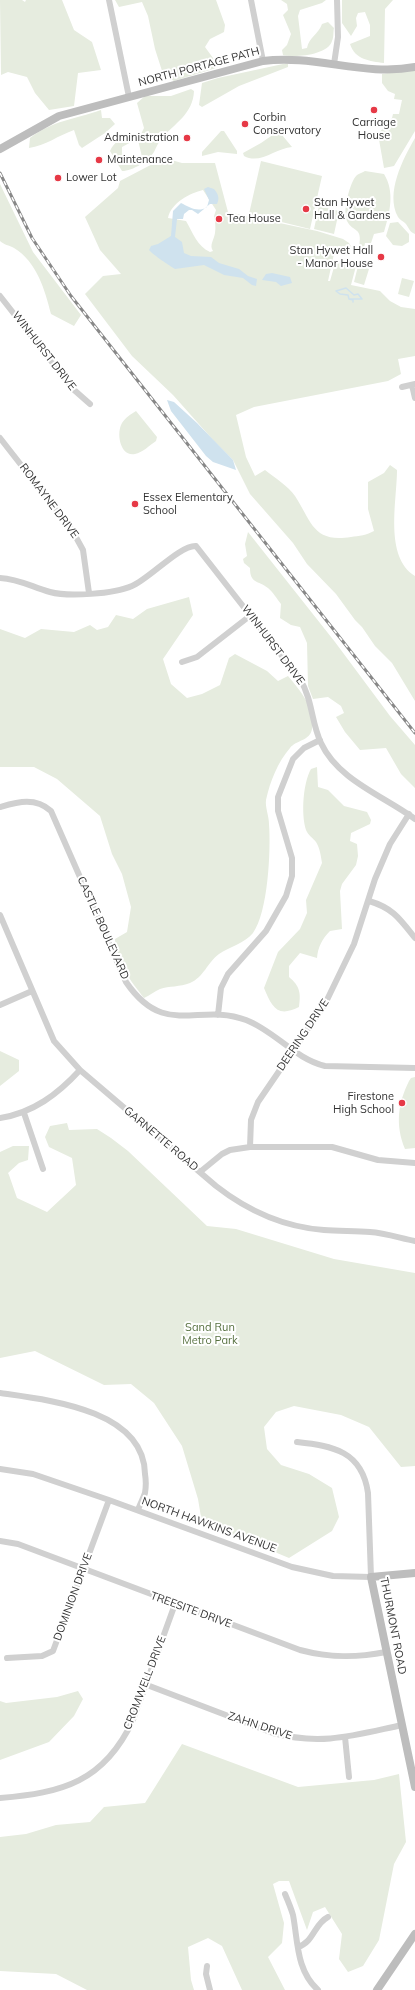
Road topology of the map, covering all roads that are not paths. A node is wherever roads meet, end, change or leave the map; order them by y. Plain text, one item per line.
1 (109, 0) edge
2 (251, 0) edge
3 (337, 0) edge
4 (263, 61) junction
5 (334, 64) junction
6 (415, 67) edge
7 (129, 97) junction
8 (0, 149) edge
9 (0, 296) edge
10 (414, 384) edge
11 (402, 387) dead end
12 (415, 398) edge
13 (90, 404) dead end
14 (0, 438) edge
15 (0, 578) edge
16 (89, 593) junction
17 (251, 615) junction
18 (182, 662) dead end
19 (320, 740) junction
20 (0, 807) edge
21 (409, 814) junction
22 (415, 819) edge
23 (369, 901) junction
24 (0, 916) edge
25 (415, 938) edge
26 (32, 991) junction
27 (0, 1004) edge
28 (218, 1015) junction
29 (294, 1051) junction
30 (415, 1068) edge
31 (80, 1070) junction
32 (24, 1113) junction
33 (0, 1118) edge
34 (250, 1146) junction
35 (415, 1163) edge
36 (43, 1169) dead end
37 (200, 1172) junction
38 (415, 1241) edge
39 (0, 1393) edge
40 (297, 1442) dead end
41 (0, 1469) edge
42 (109, 1500) junction
43 (138, 1510) junction
44 (0, 1541) edge
45 (83, 1569) junction
46 (415, 1573) edge
47 (371, 1577) junction
48 (175, 1604) junction
49 (386, 1652) junction
50 (7, 1658) dead end
51 (147, 1685) junction
52 (402, 1725) junction
53 (345, 1737) junction
54 (349, 1777) dead end
55 (415, 1787) edge
56 (0, 1798) edge
57 (285, 1894) dead end
58 (328, 1917) dead end
59 (415, 1934) edge
60 (298, 1947) junction
61 (207, 1966) dead end
62 (210, 1990) edge
63 (318, 1990) edge
64 (377, 1990) edge

1 - 7 street
2 - 4 street
3 - 5 street
4 - 5 main road, NORTH PORTAGE PATH
4 - 7 main road, NORTH PORTAGE PATH
5 - 6 main road, NORTH PORTAGE PATH
7 - 8 main road, NORTH PORTAGE PATH
9 - 13 street, WINHURST DRIVE
10 - 11 street
10 - 12 street
14 - 16 street, ROMAYNE DRIVE
15 - 16 street
16 - 17 street, WINHURST DRIVE
17 - 18 street
17 - 19 street, WINHURST DRIVE
19 - 21 street, WINHURST DRIVE
19 - 28 street
20 - 28 street, CASTLE BOULEVARD
21 - 22 street, WINHURST DRIVE
21 - 23 street, DEERING DRIVE
23 - 25 street
23 - 29 street, DEERING DRIVE
24 - 26 street, GARNETTE ROAD
26 - 27 street
26 - 31 street, GARNETTE ROAD
28 - 29 street, CASTLE BOULEVARD
29 - 30 street, CASTLE BOULEVARD
29 - 34 street, DEERING DRIVE
31 - 32 street
31 - 37 street, GARNETTE ROAD
32 - 33 street
32 - 36 street
34 - 35 street
34 - 37 street
37 - 38 street, GARNETTE ROAD
39 - 43 street
40 - 47 street, THURMONT ROAD
41 - 42 street, NORTH HAWKINS AVENUE
42 - 43 street, NORTH HAWKINS AVENUE
42 - 45 street, DOMINION DRIVE
43 - 47 street, NORTH HAWKINS AVENUE
44 - 45 street, TREESITE DRIVE
45 - 48 street, TREESITE DRIVE
45 - 50 street, DOMINION DRIVE
46 - 47 main road, NORTH HAWKINS AVENUE
47 - 49 main road, THURMONT ROAD
48 - 49 street, TREESITE DRIVE
48 - 51 street, CROMWELL DRIVE
49 - 52 main road, THURMONT ROAD
51 - 53 street, ZAHN DRIVE
51 - 56 street, CROMWELL DRIVE
52 - 53 street, ZAHN DRIVE
52 - 55 main road, THURMONT ROAD
53 - 54 street
57 - 60 street
58 - 60 street
59 - 64 main road
60 - 63 street
61 - 62 street

